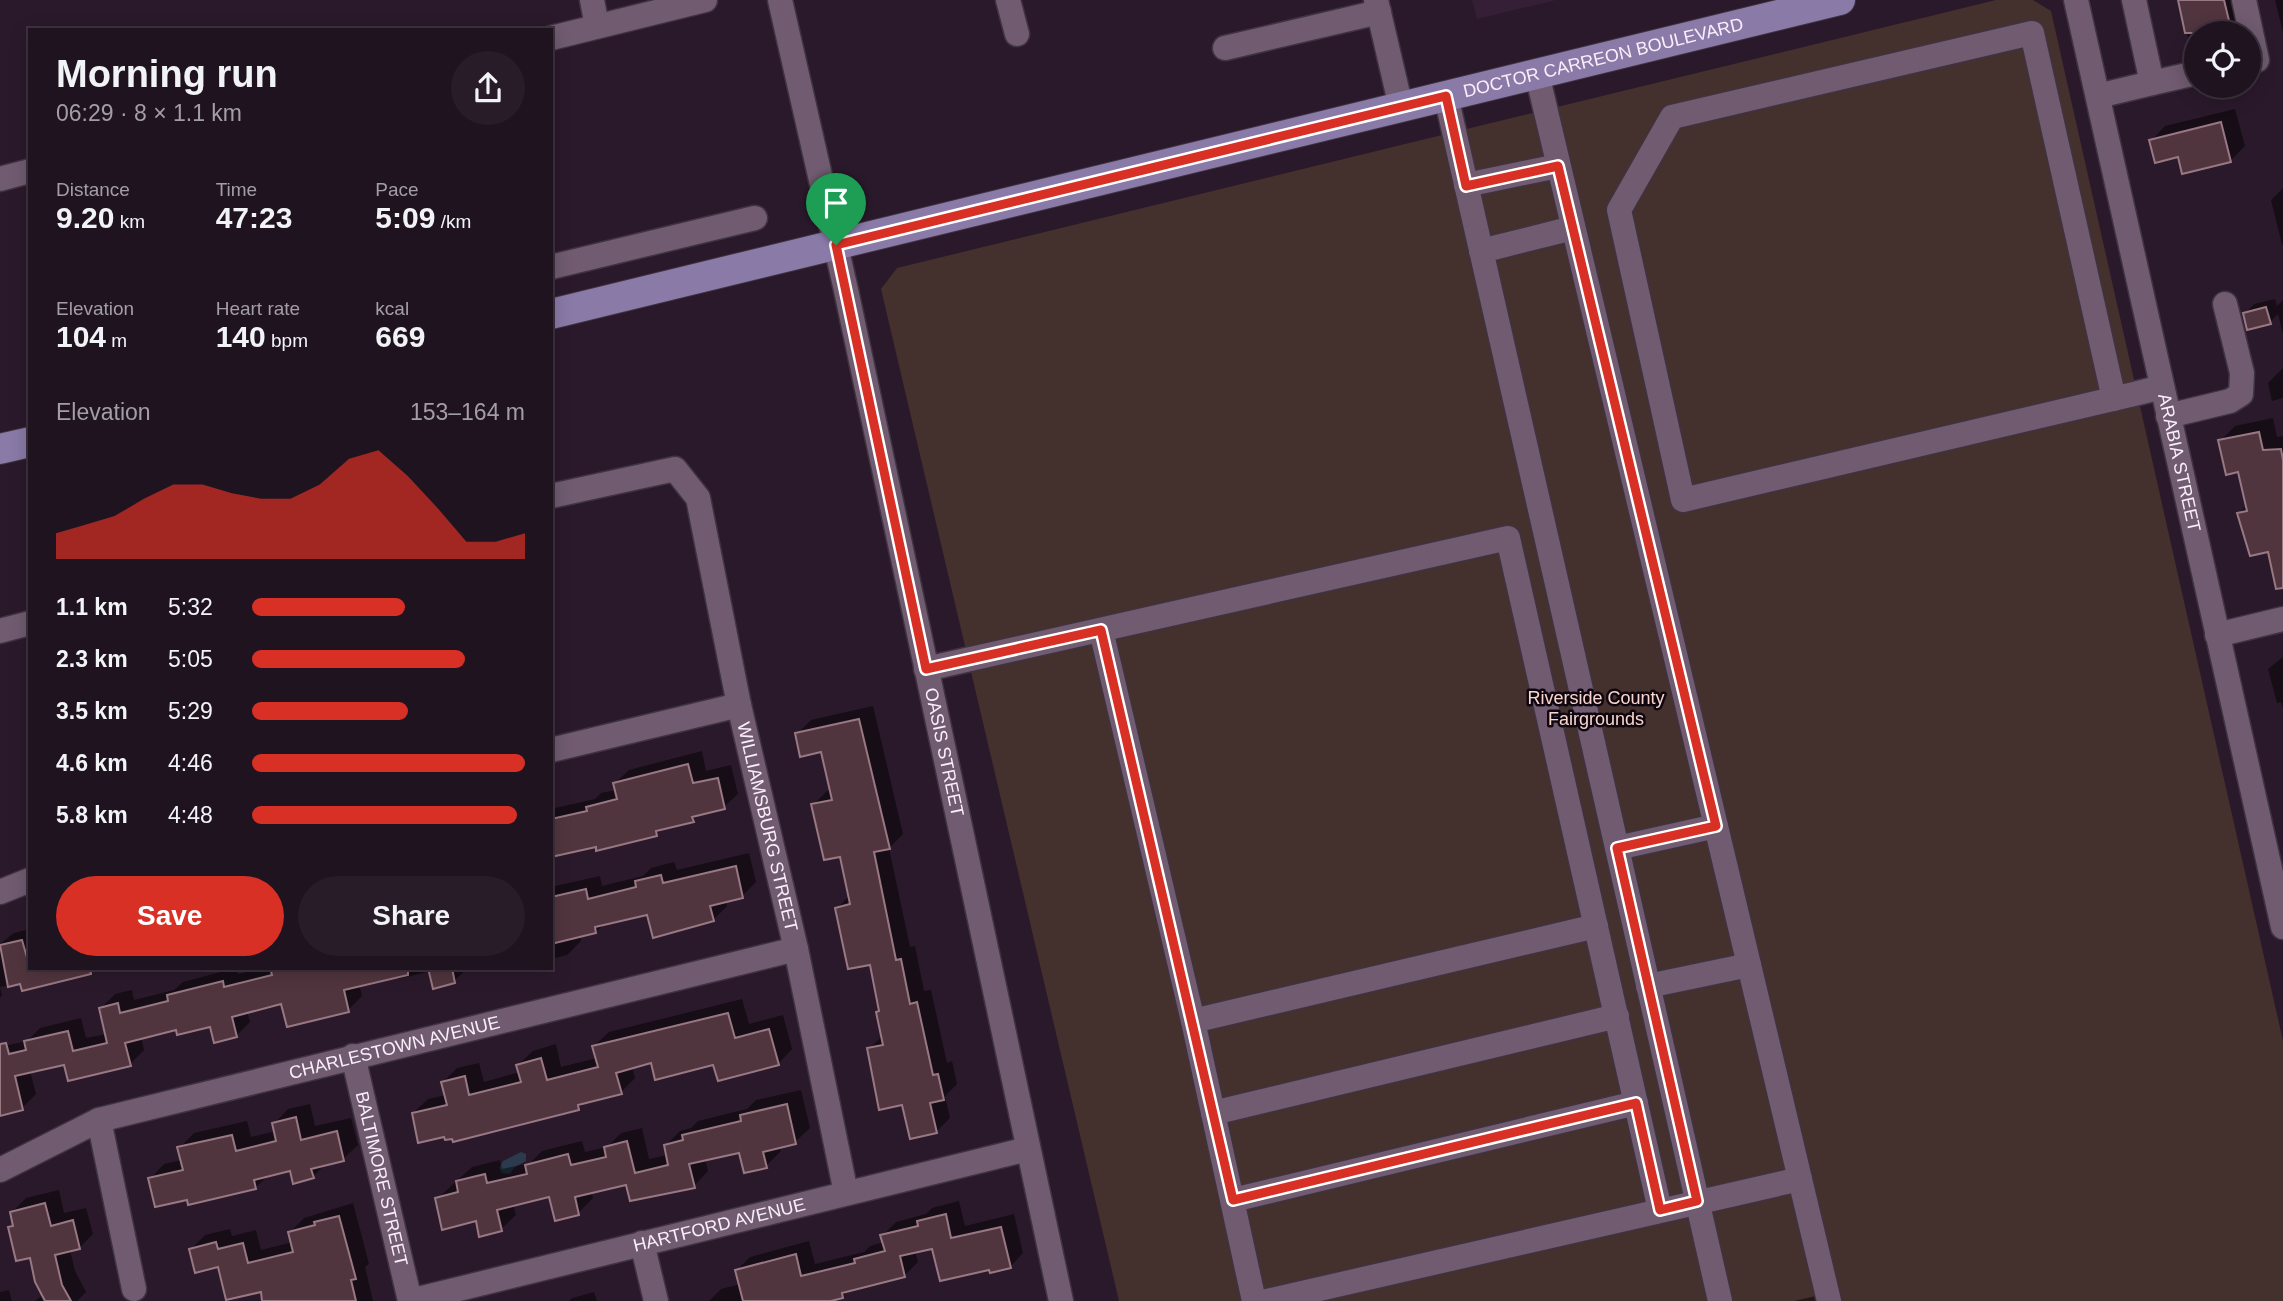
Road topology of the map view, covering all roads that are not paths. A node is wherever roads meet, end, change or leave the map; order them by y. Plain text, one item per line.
1 (592, 0) edge
2 (705, 0) edge
3 (780, 0) edge
4 (1008, 0) edge
5 (1840, 0) edge
6 (2077, 0) edge
7 (2134, 0) edge
8 (2244, 0) edge
9 (1378, 6) edge
10 (2249, 21) edge
11 (597, 26) junction
12 (1017, 34) dead end
13 (553, 37) edge
14 (1225, 48) dead end
15 (1536, 74) junction
16 (2184, 76) edge
17 (2152, 83) junction
18 (1446, 96) junction
19 (2098, 96) junction
20 (1401, 107) junction
21 (1558, 166) junction
22 (28, 172) edge
23 (0, 179) edge
24 (1466, 186) junction
25 (755, 218) dead end
26 (1573, 229) junction
27 (836, 245) junction
28 (1481, 251) junction
29 (553, 267) edge
30 (2225, 304) dead end
31 (553, 314) edge
32 (2162, 387) junction
33 (2114, 399) junction
34 (2168, 416) junction
35 (28, 442) edge
36 (0, 449) edge
37 (553, 496) edge
38 (2283, 619) edge
39 (28, 624) edge
40 (1101, 630) junction
41 (0, 631) edge
42 (2217, 635) junction
43 (926, 669) junction
44 (739, 705) junction
45 (553, 750) edge
46 (1716, 826) junction
47 (1617, 848) junction
48 (2275, 857) edge
49 (28, 881) edge
50 (0, 892) edge
51 (1596, 926) junction
52 (2283, 927) edge
53 (796, 949) junction
54 (1749, 965) junction
55 (1648, 986) junction
56 (1616, 1016) junction
57 (1193, 1021) junction
58 (353, 1056) junction
59 (1636, 1103) junction
60 (1213, 1113) junction
61 (99, 1120) junction
62 (1028, 1149) junction
63 (0, 1170) edge
64 (1800, 1179) junction
65 (846, 1194) junction
66 (1233, 1200) junction
67 (1697, 1201) junction
68 (1660, 1210) junction
69 (642, 1243) junction
70 (134, 1289) dead end
71 (410, 1300) edge
72 (656, 1301) edge
73 (1060, 1301) edge
74 (1254, 1301) edge
75 (1267, 1301) edge
76 (1720, 1301) edge
77 (1829, 1301) edge

1 - 11 street
2 - 11 street
3 - 27 street, OASIS STREET
4 - 12 street
5 - 15 main road, DOCTOR CARREON BOULEVARD
6 - 19 street, ARABIA STREET
7 - 17 street
8 - 10 street
9 - 14 street
9 - 20 street
11 - 13 street
15 - 18 main road, DOCTOR CARREON BOULEVARD
15 - 21 street
16 - 17 street
17 - 19 street
18 - 20 main road, DOCTOR CARREON BOULEVARD
18 - 24 street
19 - 32 street, ARABIA STREET
20 - 27 main road, DOCTOR CARREON BOULEVARD
21 - 24 street
21 - 26 street
22 - 23 street
24 - 28 street
25 - 29 street
26 - 28 street
26 - 46 street
27 - 31 main road, DOCTOR CARREON BOULEVARD
27 - 43 street, OASIS STREET
28 - 47 street
30 - 34 street
32 - 33 street
32 - 34 street, ARABIA STREET
33 - 33 street
34 - 42 street, ARABIA STREET
35 - 36 main road
37 - 44 street, WILLIAMSBURG STREET
38 - 42 street
39 - 41 street
40 - 43 street
40 - 51 street
40 - 57 street
42 - 48 street, ARABIA STREET
43 - 62 street, OASIS STREET
44 - 45 street
44 - 53 street, WILLIAMSBURG STREET
46 - 47 street
46 - 54 street
47 - 55 street
48 - 52 street, ARABIA STREET
49 - 50 street
51 - 56 street
51 - 57 street
53 - 58 street, CHARLESTOWN AVENUE
53 - 65 street, WILLIAMSBURG STREET
54 - 55 street
54 - 64 street
55 - 67 street
56 - 59 street
56 - 60 street
57 - 60 street
58 - 61 street, CHARLESTOWN AVENUE
58 - 71 street, BALTIMORE STREET
59 - 66 street
59 - 68 street
60 - 66 street
61 - 63 street, CHARLESTOWN AVENUE
61 - 70 street
62 - 65 street, HARTFORD AVENUE
62 - 73 street, OASIS STREET
64 - 67 street
64 - 77 street
65 - 69 street, HARTFORD AVENUE
66 - 74 street
67 - 68 street
67 - 76 street
68 - 75 street
69 - 71 street, HARTFORD AVENUE
69 - 72 street

